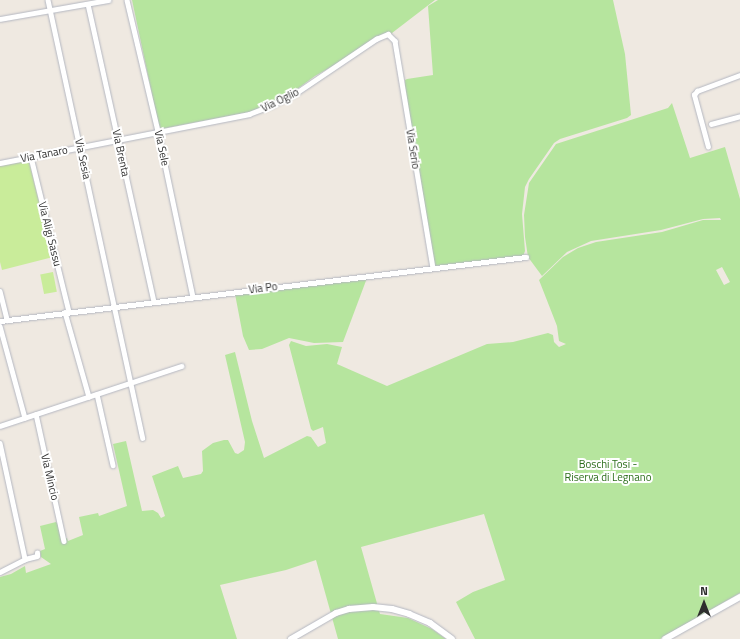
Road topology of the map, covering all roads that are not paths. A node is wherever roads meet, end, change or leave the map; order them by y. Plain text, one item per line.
1 (48, 0) edge
2 (108, 0) edge
3 (127, 0) edge
4 (88, 4) junction
5 (50, 12) junction
6 (0, 19) edge
7 (388, 34) joint
8 (739, 77) edge
9 (740, 116) edge
10 (711, 124) dead end
11 (158, 132) junction
12 (118, 139) junction
13 (81, 147) junction
14 (708, 147) dead end
15 (31, 157) junction
16 (0, 163) edge
17 (526, 257) dead end
18 (433, 268) junction
19 (0, 291) edge
20 (193, 297) junction
21 (154, 302) junction
22 (116, 306) junction
23 (67, 312) junction
24 (8, 320) junction
25 (0, 321) edge
26 (0, 326) edge
27 (181, 366) dead end
28 (131, 383) junction
29 (97, 394) junction
30 (89, 397) junction
31 (36, 414) junction
32 (25, 418) junction
33 (0, 426) edge
34 (143, 438) dead end
35 (0, 443) edge
36 (113, 465) dead end
37 (64, 541) dead end
38 (37, 552) dead end
39 (25, 559) junction
40 (0, 572) edge
41 (740, 597) edge
42 (294, 638) edge
43 (452, 639) edge
44 (665, 639) edge

1 - 5 street, Via Sesia
2 - 4 street
3 - 11 street, Via Sele
4 - 5 street
4 - 12 street, Via Brenta
5 - 6 street
5 - 13 street, Via Sesia
7 - 11 street, Via Oglio
7 - 18 street, Via Serio
8 - 14 street
9 - 10 street
11 - 12 street, Via Tanaro
11 - 20 street, Via Sele
12 - 13 street, Via Tanaro
12 - 21 street, Via Brenta
13 - 15 street, Via Tanaro
13 - 22 street, Via Sesia
15 - 16 street, Via Tanaro
15 - 23 street, Via Aligi Sassu
17 - 18 street, Via Po
18 - 20 street, Via Po
19 - 24 street
20 - 21 street, Via Po
21 - 22 street, Via Po
22 - 23 street, Via Po
22 - 28 street, Via Sesia
23 - 24 street, Via Po
23 - 30 street, Via Aligi Sassu
24 - 25 street, Via Po
26 - 32 street
27 - 28 street
28 - 29 street
28 - 34 street, Via Sesia
29 - 30 street
29 - 36 street
30 - 31 street
31 - 32 street
31 - 37 street, Via Mincio
32 - 33 street
35 - 39 street
38 - 39 street
39 - 40 street
41 - 44 street
42 - 43 main road

